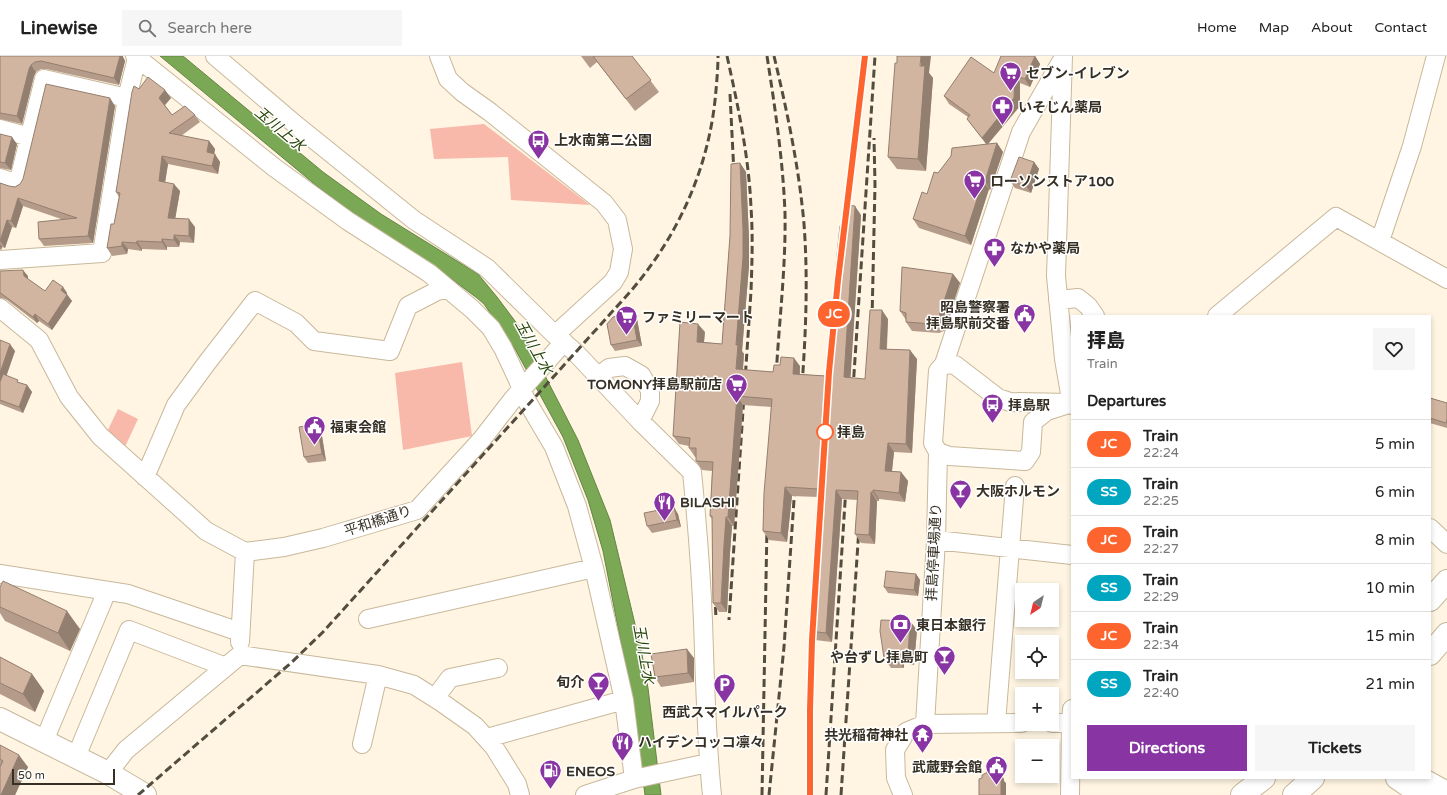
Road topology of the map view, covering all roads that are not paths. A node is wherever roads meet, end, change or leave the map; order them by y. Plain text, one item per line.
1 (215, 56) edge
2 (439, 56) edge
3 (1436, 56) edge
4 (136, 57) edge
5 (1064, 57) edge
6 (128, 98) junction
7 (0, 129) edge
8 (30, 137) junction
9 (0, 178) edge
10 (1380, 241) junction
11 (0, 260) edge
12 (1447, 278) edge
13 (448, 289) junction
14 (1058, 300) junction
15 (1, 312) edge
16 (1094, 315) edge
17 (1218, 315) edge
18 (559, 339) junction
19 (944, 364) junction
20 (598, 377) junction
21 (525, 386) junction
22 (1071, 398) edge
23 (1010, 402) junction
24 (1071, 404) edge
25 (1071, 404) edge
26 (640, 421) junction
27 (1032, 433) junction
28 (938, 452) junction
29 (145, 477) junction
30 (1014, 486) dead end
31 (1431, 529) edge
32 (936, 540) junction
33 (1447, 544) edge
34 (1010, 548) junction
35 (245, 552) junction
36 (1071, 555) edge
37 (594, 568) junction
38 (0, 574) edge
39 (107, 591) junction
40 (368, 619) dead end
41 (240, 632) junction
42 (1447, 634) edge
43 (1431, 653) edge
44 (240, 655) junction
45 (226, 667) junction
46 (498, 668) dead end
47 (378, 675) junction
48 (435, 698) junction
49 (624, 700) junction
50 (1071, 718) edge
51 (0, 719) edge
52 (1059, 721) edge
53 (996, 723) junction
54 (1015, 723) edge
55 (925, 724) junction
56 (487, 738) junction
57 (44, 741) junction
58 (362, 744) dead end
59 (1071, 756) edge
60 (76, 757) junction
61 (708, 764) junction
62 (108, 773) junction
63 (639, 778) junction
64 (1263, 779) edge
65 (1312, 779) edge
66 (1412, 787) edge
67 (1447, 793) edge
68 (144, 795) edge
69 (520, 795) edge
70 (587, 795) edge
71 (712, 795) edge
72 (903, 795) edge
73 (1070, 795) edge
74 (1242, 795) edge
75 (1294, 795) edge

1 - 18 street
2 - 18 street, 平和橋通り
3 - 10 street
4 - 6 street
4 - 13 street
5 - 14 street
5 - 19 street
6 - 8 street
6 - 11 street
7 - 8 street
8 - 9 street
10 - 12 street
10 - 17 street
13 - 21 street
13 - 29 street
14 - 16 street
14 - 22 street
15 - 29 street
18 - 20 street
18 - 21 street, 平和橋通り
19 - 23 street
19 - 28 street, 拝島停車場通り
20 - 26 street
20 - 26 street
21 - 35 street, 平和橋通り
21 - 37 street
23 - 24 street
23 - 27 street
25 - 27 street
26 - 61 street
27 - 28 street
28 - 32 street, 拝島停車場通り
29 - 35 street
30 - 34 street
31 - 33 street
32 - 34 street
32 - 55 street, 拝島停車場通り
34 - 36 street
34 - 53 street
35 - 41 street
37 - 40 street
37 - 49 street
38 - 39 street
39 - 41 street
39 - 57 street
41 - 44 street
42 - 43 main road
44 - 45 street
44 - 47 street
45 - 60 street
45 - 62 street
46 - 48 street
47 - 48 street
47 - 58 street
48 - 56 street
49 - 56 street
49 - 63 street
50 - 52 street
51 - 57 main road
53 - 54 street
53 - 55 street
55 - 72 street
56 - 69 street
57 - 60 main road
59 - 73 street
60 - 62 main road
61 - 63 street
61 - 71 street
62 - 68 main road
63 - 70 street
64 - 74 main road
65 - 75 main road
66 - 67 main road

